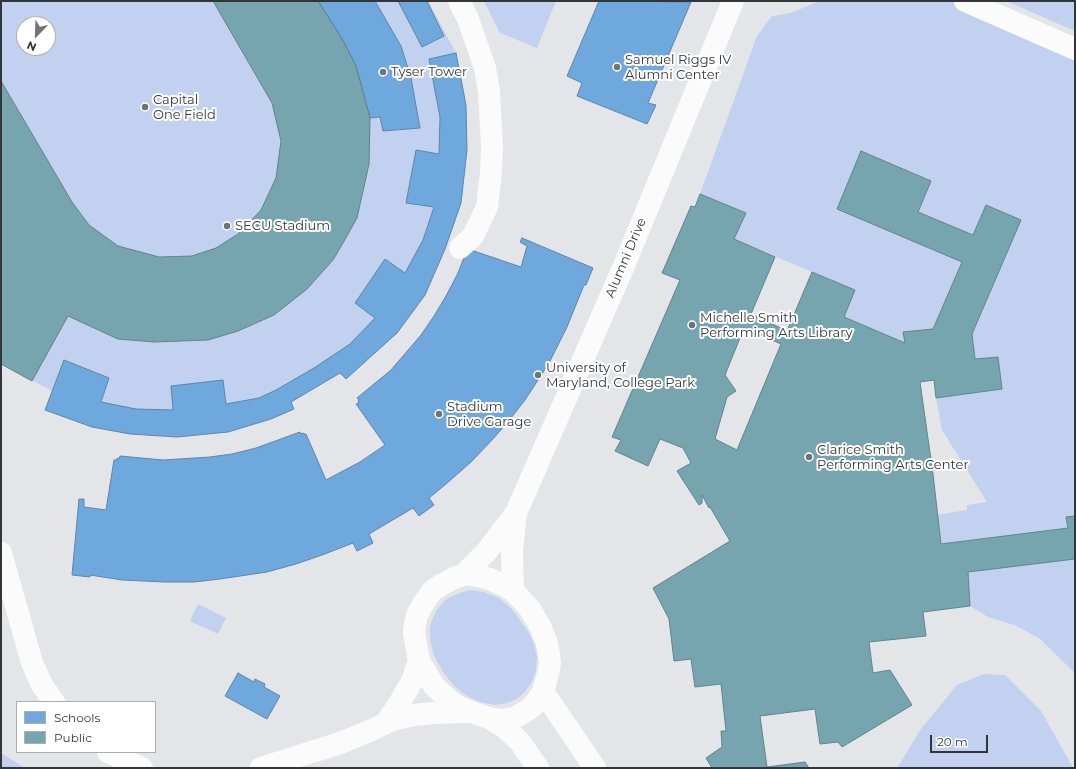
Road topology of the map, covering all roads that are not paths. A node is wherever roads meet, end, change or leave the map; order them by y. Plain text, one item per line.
1 (459, 1) edge
2 (733, 1) edge
3 (965, 1) edge
4 (1075, 48) edge
5 (460, 248) dead end
6 (516, 513) junction
7 (1, 553) edge
8 (463, 575) junction
9 (513, 591) junction
10 (419, 661) junction
11 (543, 692) junction
12 (53, 701) edge
13 (480, 715) junction
14 (386, 722) junction
15 (110, 753) edge
16 (142, 768) edge
17 (261, 768) edge
18 (538, 768) edge
19 (595, 768) edge

1 - 5 street
2 - 6 street, Alumni Drive
3 - 4 street
6 - 8 street
6 - 9 street
7 - 12 street
8 - 9 street
8 - 10 street
9 - 11 street
10 - 13 street
10 - 14 street
11 - 13 street
11 - 19 street
13 - 14 street
13 - 18 street
14 - 17 street
15 - 16 street

